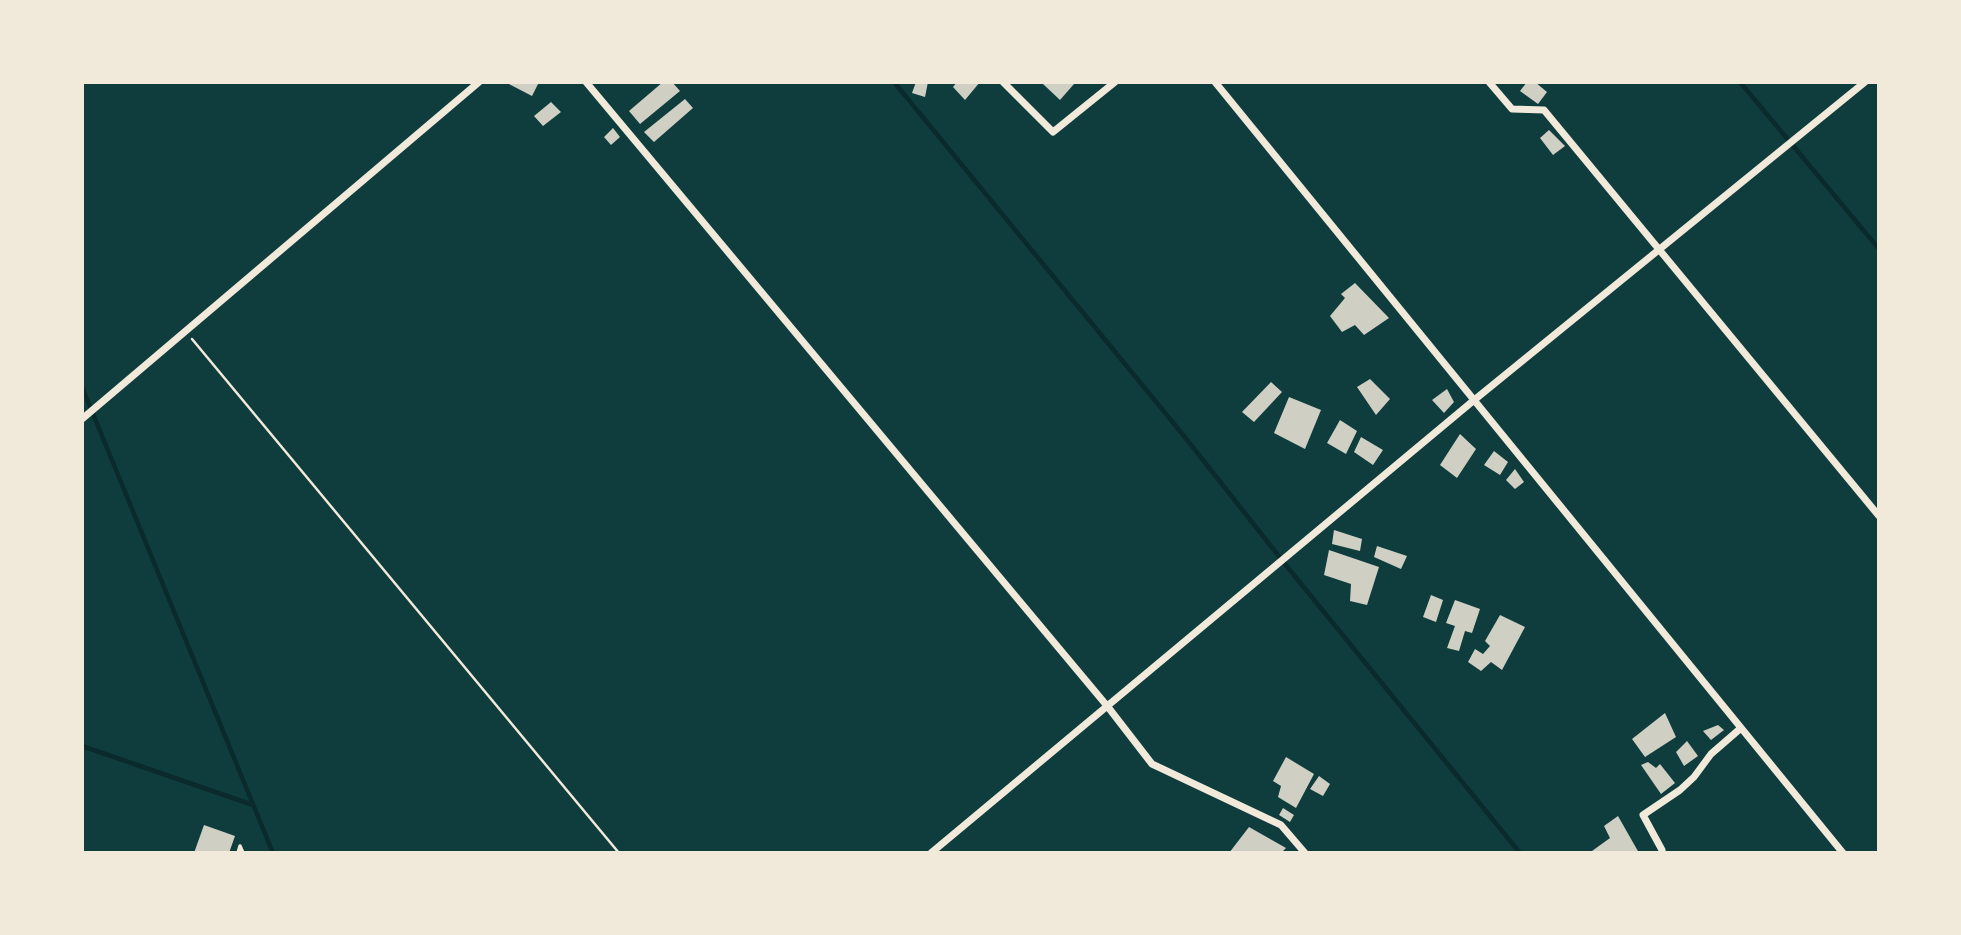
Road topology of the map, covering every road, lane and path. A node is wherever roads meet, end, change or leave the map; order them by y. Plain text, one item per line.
1 (480, 82) edge
2 (586, 82) edge
3 (1003, 82) edge
4 (1115, 82) edge
5 (1215, 82) edge
6 (1489, 82) edge
7 (1865, 82) edge
8 (1658, 250) junction
9 (186, 331) junction
10 (1474, 401) junction
11 (82, 419) edge
12 (1879, 516) edge
13 (1108, 707) junction
14 (1741, 728) junction
15 (1662, 850) dead end
16 (238, 853) edge
17 (243, 853) edge
18 (619, 853) edge
19 (932, 853) edge
20 (1305, 853) edge
21 (1843, 853) edge

1 - 9 street
2 - 13 street
3 - 4 street
5 - 10 street
6 - 8 street
7 - 8 street
8 - 10 street
8 - 12 street
9 - 11 street
9 - 18 path
10 - 13 street
10 - 14 street
13 - 19 street
13 - 20 street
14 - 15 street
14 - 21 street
16 - 17 lane

